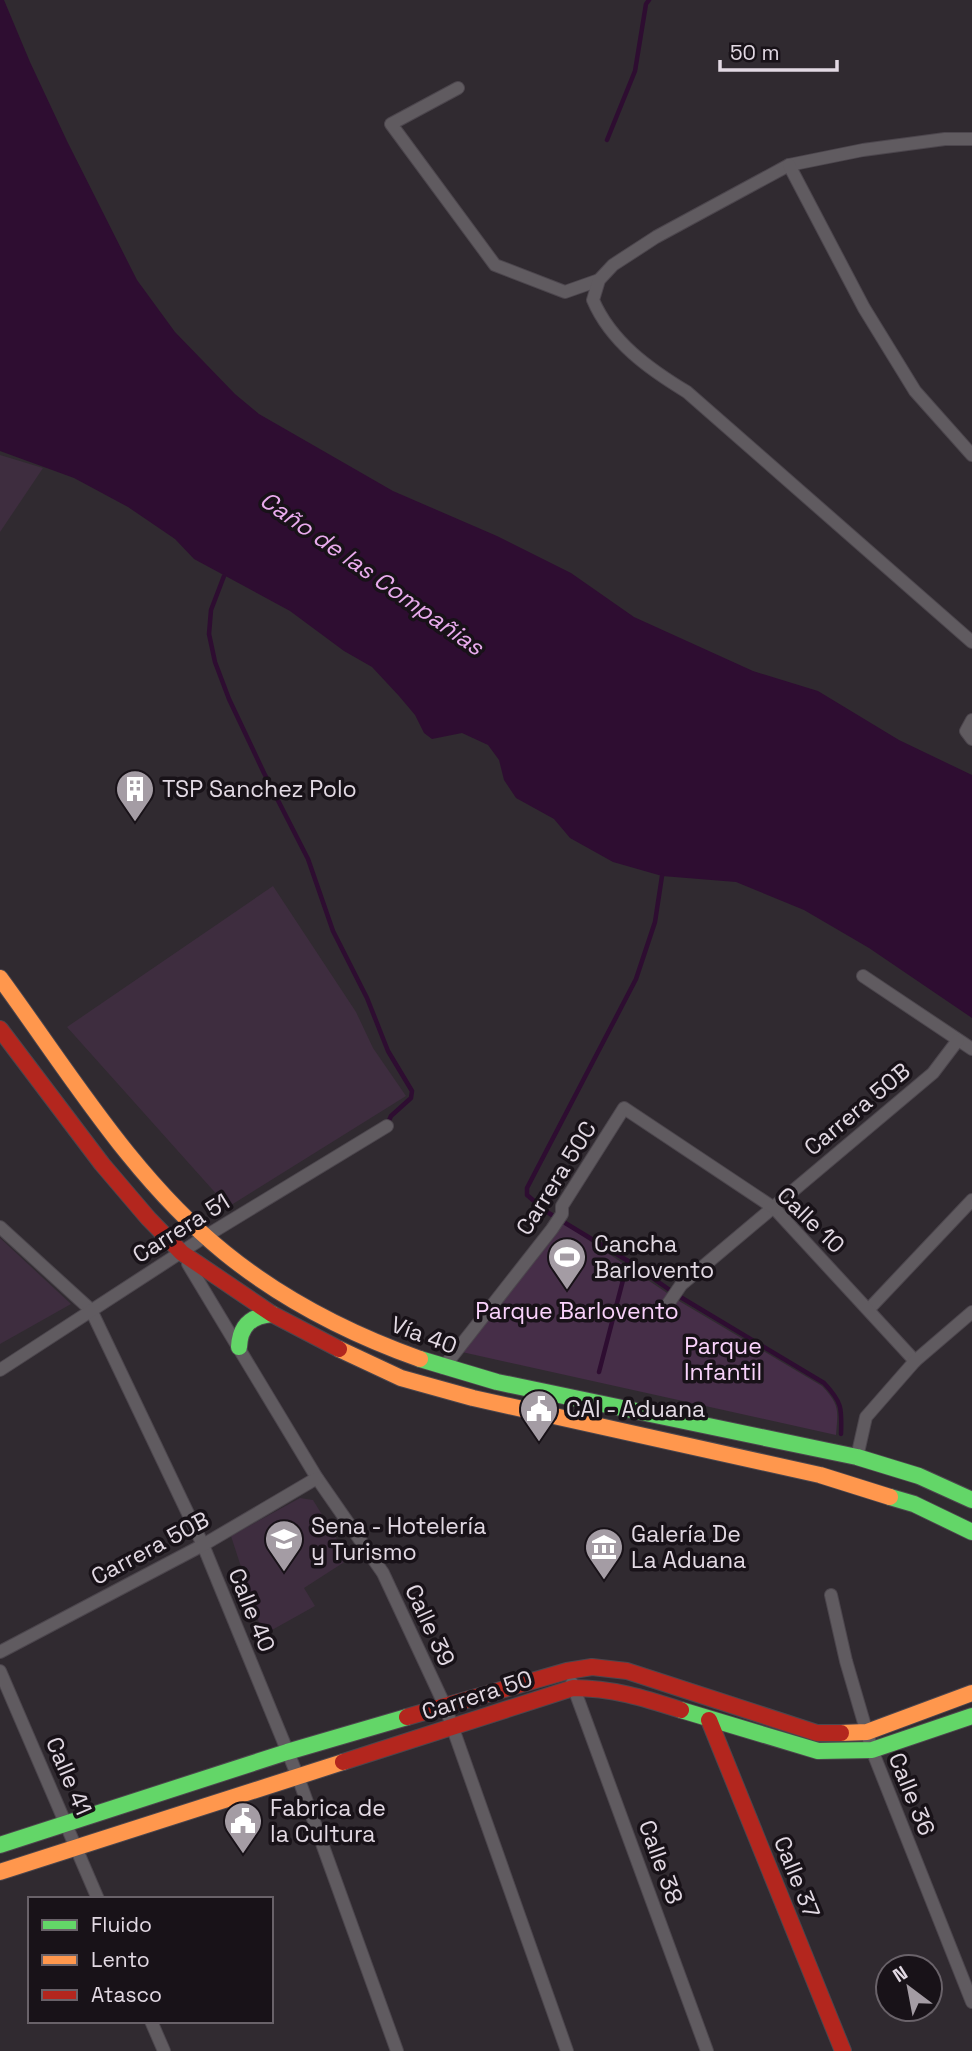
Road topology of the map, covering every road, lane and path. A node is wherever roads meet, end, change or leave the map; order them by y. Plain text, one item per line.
1 (458, 88) dead end
2 (972, 139) edge
3 (789, 165) junction
4 (599, 280) junction
5 (972, 455) edge
6 (972, 642) edge
7 (972, 720) edge
8 (972, 739) edge
9 (863, 976) dead end
10 (0, 978) edge
11 (0, 1029) edge
12 (958, 1040) junction
13 (972, 1049) edge
14 (624, 1108) joint
15 (387, 1126) dead end
16 (972, 1200) edge
17 (774, 1208) junction
18 (0, 1227) edge
19 (206, 1236) junction
20 (182, 1253) junction
21 (668, 1304) dead end
22 (869, 1309) junction
23 (91, 1310) junction
24 (272, 1314) junction
25 (969, 1320) edge
26 (239, 1347) junction
27 (915, 1361) junction
28 (443, 1368) junction
29 (0, 1370) edge
30 (857, 1457) junction
31 (317, 1478) junction
32 (972, 1500) edge
33 (972, 1532) edge
34 (203, 1545) junction
35 (831, 1595) dead end
36 (0, 1652) edge
37 (0, 1671) edge
38 (569, 1671) junction
39 (573, 1688) junction
40 (972, 1693) edge
41 (445, 1706) junction
42 (972, 1716) edge
43 (709, 1720) junction
44 (452, 1727) junction
45 (867, 1732) junction
46 (872, 1751) junction
47 (288, 1752) junction
48 (298, 1777) junction
49 (66, 1822) junction
50 (0, 1845) edge
51 (76, 1847) junction
52 (0, 1872) edge
53 (98, 1897) edge
54 (972, 2002) edge
55 (152, 2023) edge
56 (164, 2051) edge
57 (397, 2051) edge
58 (567, 2051) edge
59 (707, 2051) edge
60 (843, 2051) edge

1 - 4 street
2 - 3 street
3 - 4 street
3 - 5 street
4 - 6 street
7 - 8 street
9 - 12 street
10 - 19 main road, Vía 40
11 - 20 main road, Vía 40
12 - 13 street
12 - 17 street, Carrera 50B
14 - 17 street, Calle 10
14 - 28 street, Carrera 50C
15 - 19 street, Carrera 51
16 - 22 street
17 - 21 street, Carrera 50B
17 - 22 street, Calle 10
18 - 23 street, Calle 40
19 - 20 street, Carrera 51
19 - 28 main road, Vía 40
20 - 23 street, Carrera 51
20 - 24 main road, Vía 40
20 - 26 street, Calle 39
22 - 27 street, Calle 10
23 - 29 street, Carrera 51
23 - 34 street, Calle 40
24 - 26 main road
24 - 33 main road, Vía 40
25 - 27 street
26 - 31 street, Calle 39
27 - 30 street
28 - 30 main road, Vía 40
30 - 32 main road, Vía 40
31 - 34 street, Carrera 50B
31 - 41 street, Calle 39
34 - 36 street, Carrera 50B
34 - 47 street, Calle 40
35 - 45 street, Calle 36
37 - 49 street, Calle 41
38 - 39 street, Calle 38
38 - 41 main road, Carrera 50
38 - 45 main road, Carrera 50
39 - 43 main road, Carrera 50
39 - 44 main road, Carrera 50
39 - 59 street, Calle 38
40 - 45 main road, Carrera 50
41 - 44 street, Calle 39
41 - 47 main road, Carrera 50
42 - 46 main road, Carrera 50
43 - 46 main road, Carrera 50
43 - 60 main road, Calle 37
44 - 48 main road, Carrera 50
44 - 58 street, Calle 39
45 - 46 street, Calle 36
46 - 54 street, Calle 36
47 - 48 street, Calle 40
47 - 49 main road, Carrera 50
48 - 51 main road, Carrera 50
48 - 57 street, Calle 40
49 - 50 main road, Carrera 50
49 - 51 street, Calle 41
51 - 52 main road, Carrera 50
51 - 53 street, Calle 41
55 - 56 street

